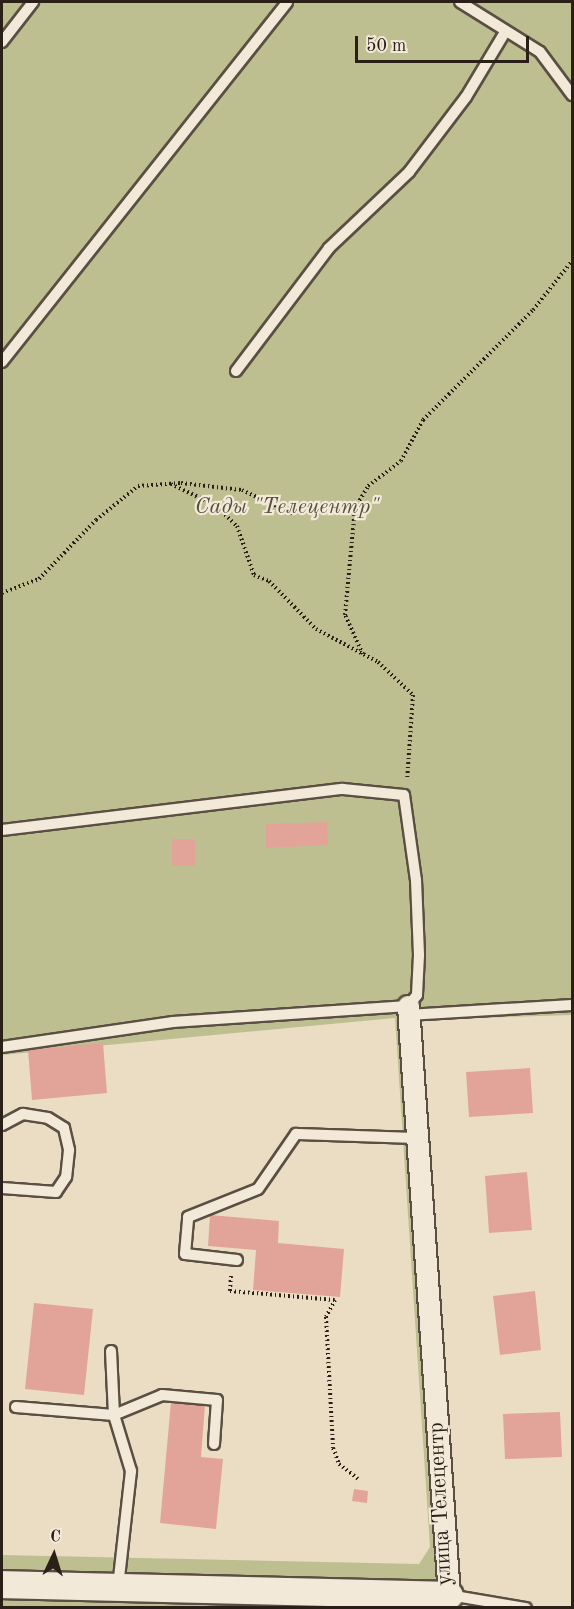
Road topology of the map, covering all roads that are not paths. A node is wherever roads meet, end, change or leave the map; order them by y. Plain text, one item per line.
1 (33, 2) edge
2 (287, 2) edge
3 (460, 2) edge
4 (505, 32) junction
5 (2, 42) edge
6 (573, 95) edge
7 (2, 362) edge
8 (236, 371) dead end
9 (2, 830) edge
10 (573, 1005) edge
11 (408, 1011) junction
12 (2, 1047) edge
13 (2, 1125) edge
14 (417, 1138) junction
15 (2, 1188) edge
16 (234, 1260) road end
17 (111, 1351) dead end
18 (16, 1407) dead end
19 (114, 1415) junction
20 (214, 1444) dead end
21 (2, 1584) edge
22 (117, 1587) junction
23 (449, 1595) junction
24 (526, 1608) edge

1 - 5 lane
2 - 7 lane
3 - 4 lane
4 - 6 lane
4 - 8 lane
9 - 11 lane
10 - 11 lane
11 - 12 lane
11 - 14 street, улица Телецентр
13 - 15 lane
14 - 16 lane
14 - 23 street, улица Телецентр
17 - 19 lane
18 - 19 lane
19 - 20 lane
19 - 22 lane
21 - 22 street, улица Телецентр
22 - 23 street, улица Телецентр
23 - 24 lane

